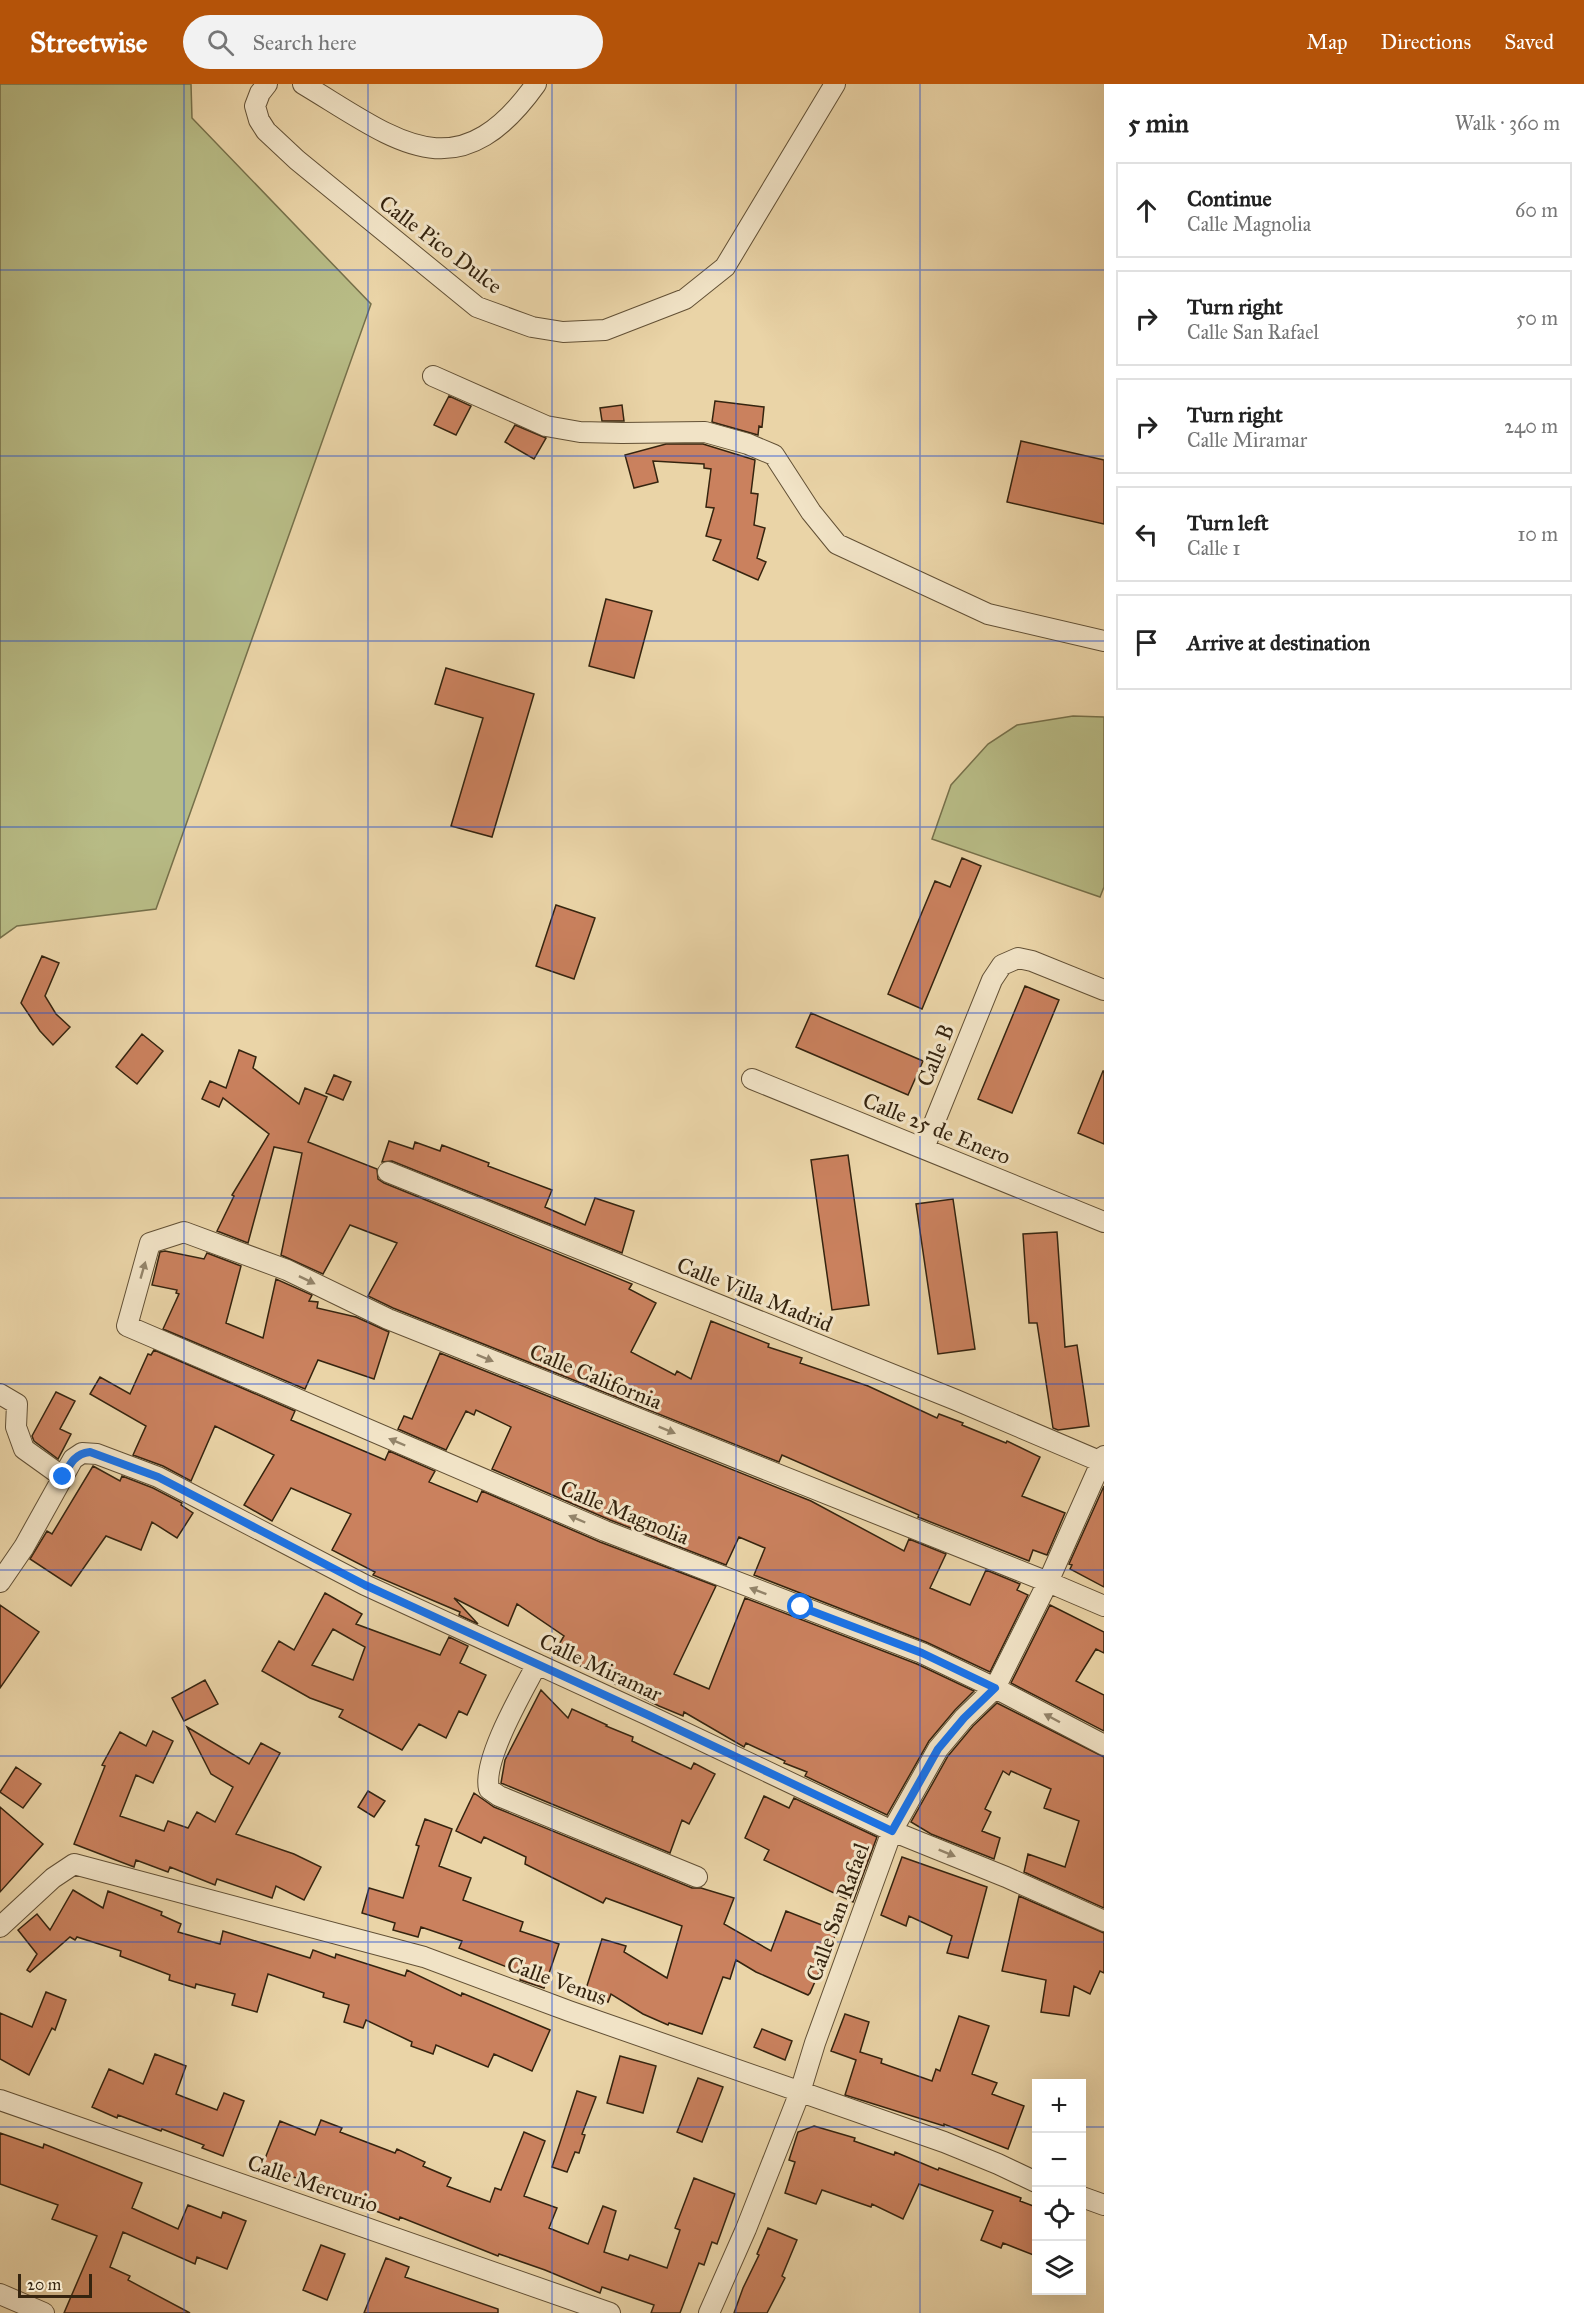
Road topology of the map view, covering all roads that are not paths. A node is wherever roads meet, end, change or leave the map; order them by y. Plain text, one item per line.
1 (267, 84) edge
2 (303, 84) edge
3 (536, 84) edge
4 (835, 84) edge
5 (433, 376) dead end
6 (1104, 641) edge
7 (1104, 990) edge
8 (752, 1079) dead end
9 (924, 1148) junction
10 (388, 1172) dead end
11 (1104, 1222) edge
12 (127, 1326) joint
13 (0, 1394) edge
14 (1103, 1460) edge
15 (63, 1477) junction
16 (0, 1582) edge
17 (1048, 1582) junction
18 (1104, 1606) edge
19 (537, 1664) junction
20 (995, 1688) junction
21 (1104, 1745) edge
22 (892, 1831) junction
23 (697, 1877) dead end
24 (1104, 1921) edge
25 (0, 1927) edge
26 (800, 2092) junction
27 (0, 2100) edge
28 (1032, 2180) edge
29 (1086, 2198) edge
30 (1104, 2205) edge
31 (0, 2294) edge
32 (44, 2313) edge
33 (610, 2313) edge
34 (709, 2313) edge

1 - 4 street, Calle Pico Dulce
2 - 3 street
5 - 6 street
7 - 9 street, Calle B
8 - 9 street, Calle 25 de Enero
9 - 11 street, Calle 25 de Enero
10 - 14 street, Calle Villa Madrid
12 -> 17 street, Calle California
20 -> 12 street, Calle Magnolia
13 - 15 street
14 - 17 street, Calle San Rafael
15 - 16 street
15 - 19 street, Calle Miramar
17 - 18 street, Calle California
17 - 20 street, Calle San Rafael
19 - 22 street, Calle Miramar
19 - 23 street
21 -> 20 street, Calle Magnolia
20 - 22 street, Calle San Rafael
22 -> 24 street, Calle Miramar
22 - 26 street, Calle San Rafael
25 - 26 street, Calle Venus
26 - 28 street, Calle Venus
26 - 34 street, Calle San Rafael
27 - 33 street, Calle Mercurio
29 - 30 street
31 - 32 street

